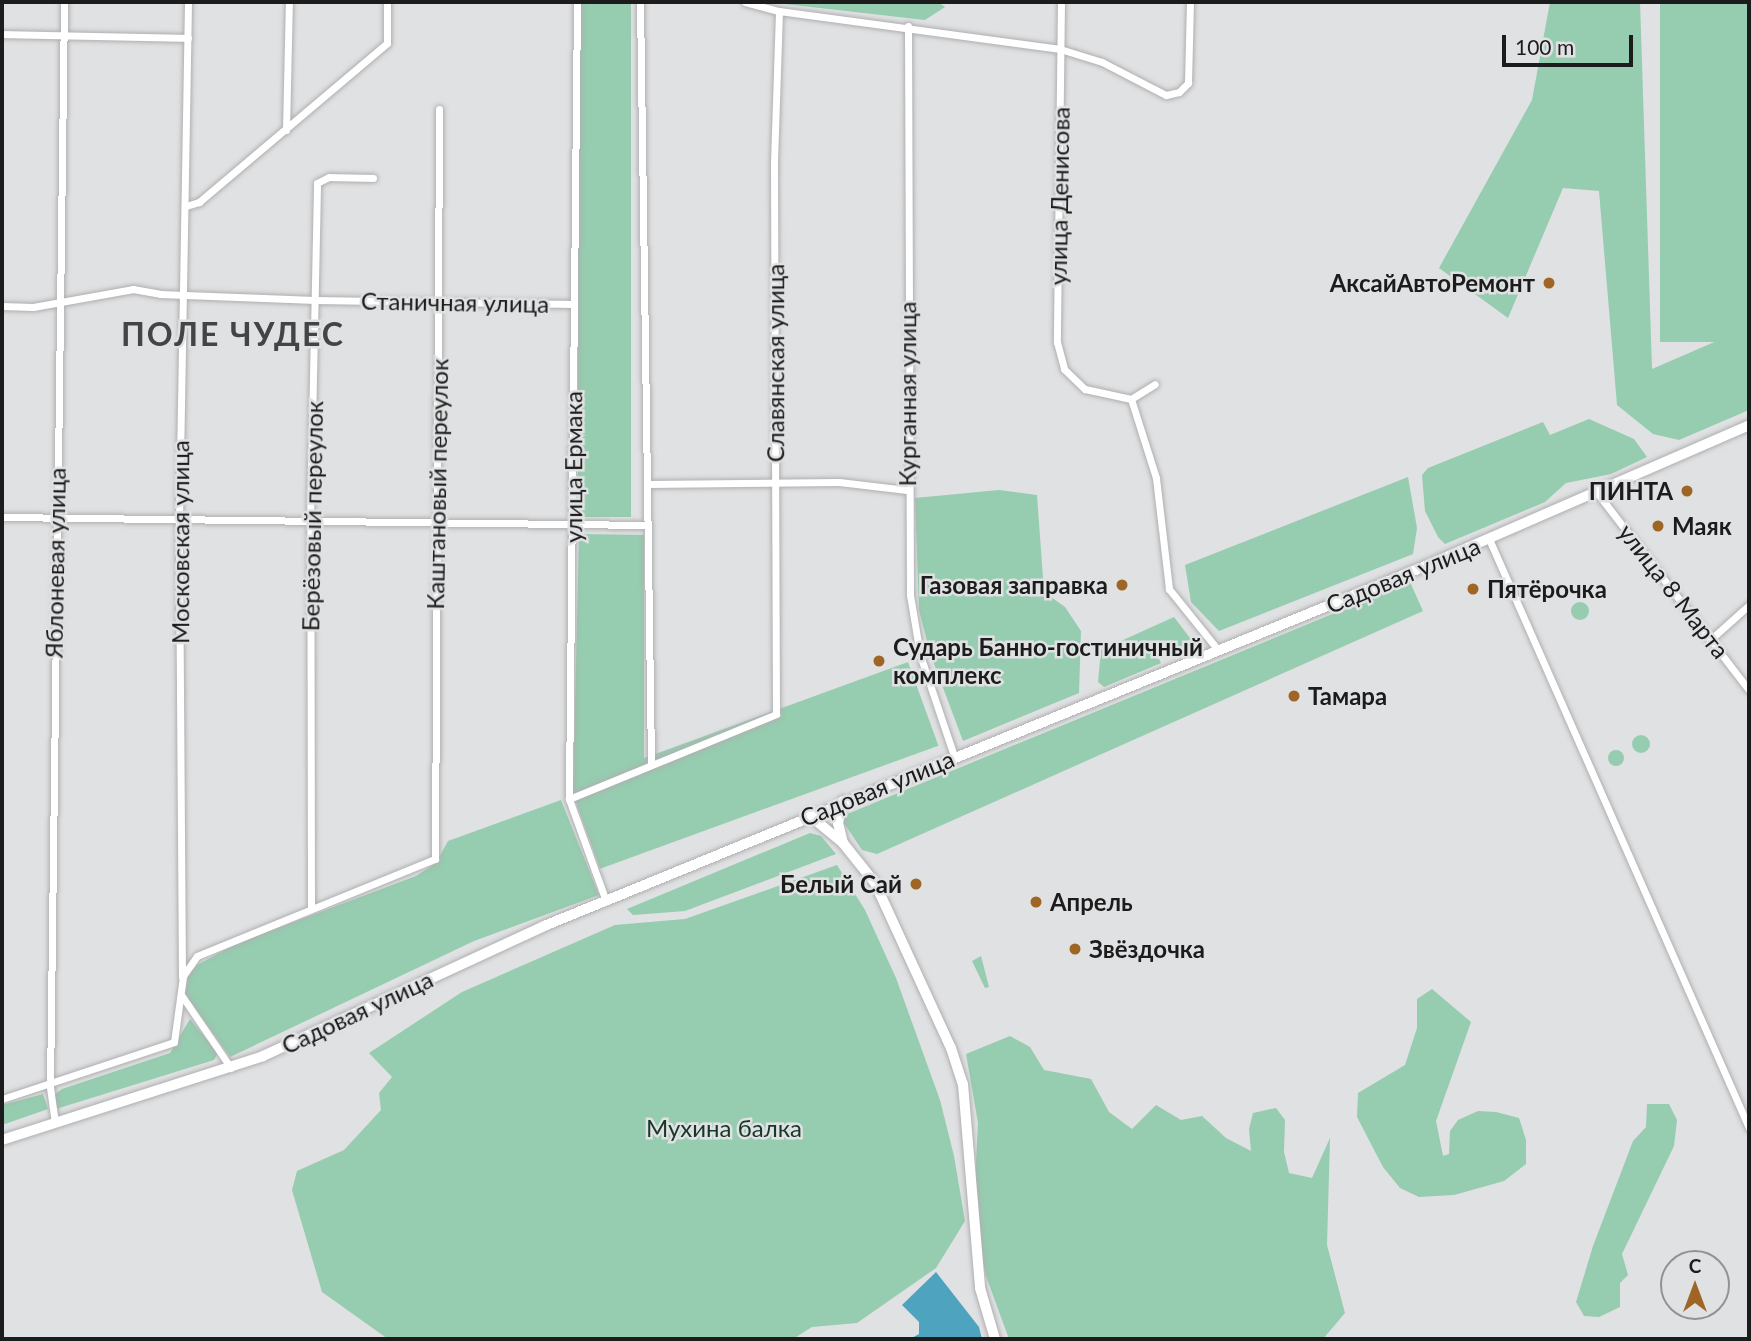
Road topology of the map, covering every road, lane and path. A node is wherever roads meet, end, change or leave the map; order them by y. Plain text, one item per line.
1 (64, 2) edge
2 (188, 2) edge
3 (289, 2) edge
4 (387, 2) edge
5 (577, 2) edge
6 (639, 2) edge
7 (745, 2) edge
8 (1060, 2) edge
9 (1190, 2) edge
10 (779, 11) junction
11 (908, 26) junction
12 (2, 34) edge
13 (63, 36) junction
14 (188, 38) junction
15 (1060, 49) junction
16 (439, 109) dead end
17 (286, 130) junction
18 (373, 178) dead end
19 (186, 206) junction
20 (184, 295) junction
21 (60, 299) junction
22 (315, 300) junction
23 (440, 302) junction
24 (574, 304) junction
25 (2, 306) edge
26 (1155, 384) dead end
27 (1131, 398) junction
28 (1749, 425) edge
29 (775, 482) junction
30 (647, 484) junction
31 (907, 490) junction
32 (1598, 494) junction
33 (2, 517) edge
34 (55, 517) junction
35 (179, 519) junction
36 (310, 521) junction
37 (436, 522) junction
38 (645, 525) junction
39 (572, 526) junction
40 (1489, 539) junction
41 (1749, 605) edge
42 (1711, 639) junction
43 (1219, 650) junction
44 (1749, 690) edge
45 (954, 756) junction
46 (651, 763) junction
47 (569, 799) junction
48 (843, 801) junction
49 (809, 815) junction
50 (844, 843) junction
51 (606, 901) junction
52 (311, 908) junction
53 (182, 998) junction
54 (230, 1068) junction
55 (50, 1087) junction
56 (2, 1099) edge
57 (55, 1123) junction
58 (1749, 1128) edge
59 (2, 1140) edge
60 (995, 1339) edge

1 - 13 street, Яблоневая улица
2 - 14 street, Московская улица
3 - 17 street
4 - 17 street
5 - 24 street, улица Ермака
6 - 30 street
7 - 10 street
8 - 15 street, улица Денисова
9 - 15 street
10 - 11 street
10 - 29 street, Славянская улица
11 - 15 street
11 - 31 street, Курганная улица
12 - 13 street
13 - 14 street
13 - 21 street, Яблоневая улица
14 - 19 street, Московская улица
15 - 27 street, улица Денисова
16 - 23 street, Каштановый переулок
17 - 19 street
18 - 22 street, Берёзовый переулок
19 - 20 street, Московская улица
20 - 21 street, Станичная улица
20 - 22 street, Станичная улица
20 - 35 street, Московская улица
21 - 25 street, Станичная улица
21 - 34 street, Яблоневая улица
22 - 23 street, Станичная улица
22 - 36 street, Берёзовый переулок
23 - 24 street, Станичная улица
23 - 37 street, Каштановый переулок
24 - 39 street, улица Ермака
26 - 27 street
27 - 43 street
28 - 32 main road, Садовая улица
29 - 30 street
29 - 31 street
29 - 46 street, Славянская улица
30 - 38 street
31 - 45 street, Курганная улица
32 - 40 main road, Садовая улица
32 - 42 street, улица 8 Марта
33 - 34 street
34 - 35 street
34 - 55 street, Яблоневая улица
35 - 36 street
35 - 53 street, Московская улица
36 - 37 street
36 - 52 street, Берёзовый переулок
37 - 39 street
37 - 52 street, Каштановый переулок
38 - 39 street
38 - 46 street
39 - 47 street, улица Ермака
40 - 43 main road, Садовая улица
40 - 58 street
41 - 42 street
42 - 44 street, улица 8 Марта
43 - 45 main road, Садовая улица
45 - 48 main road, Садовая улица
46 - 47 street
47 - 51 street, улица Ермака
48 - 49 main road, Садовая улица
48 - 50 main road
49 - 50 main road
49 - 51 main road, Садовая улица
50 - 60 main road
51 - 54 main road, Садовая улица
52 - 53 street
53 - 54 street
53 - 55 street
54 - 57 main road, Садовая улица
55 - 56 street
55 - 57 street, Яблоневая улица
57 - 59 main road, Садовая улица

